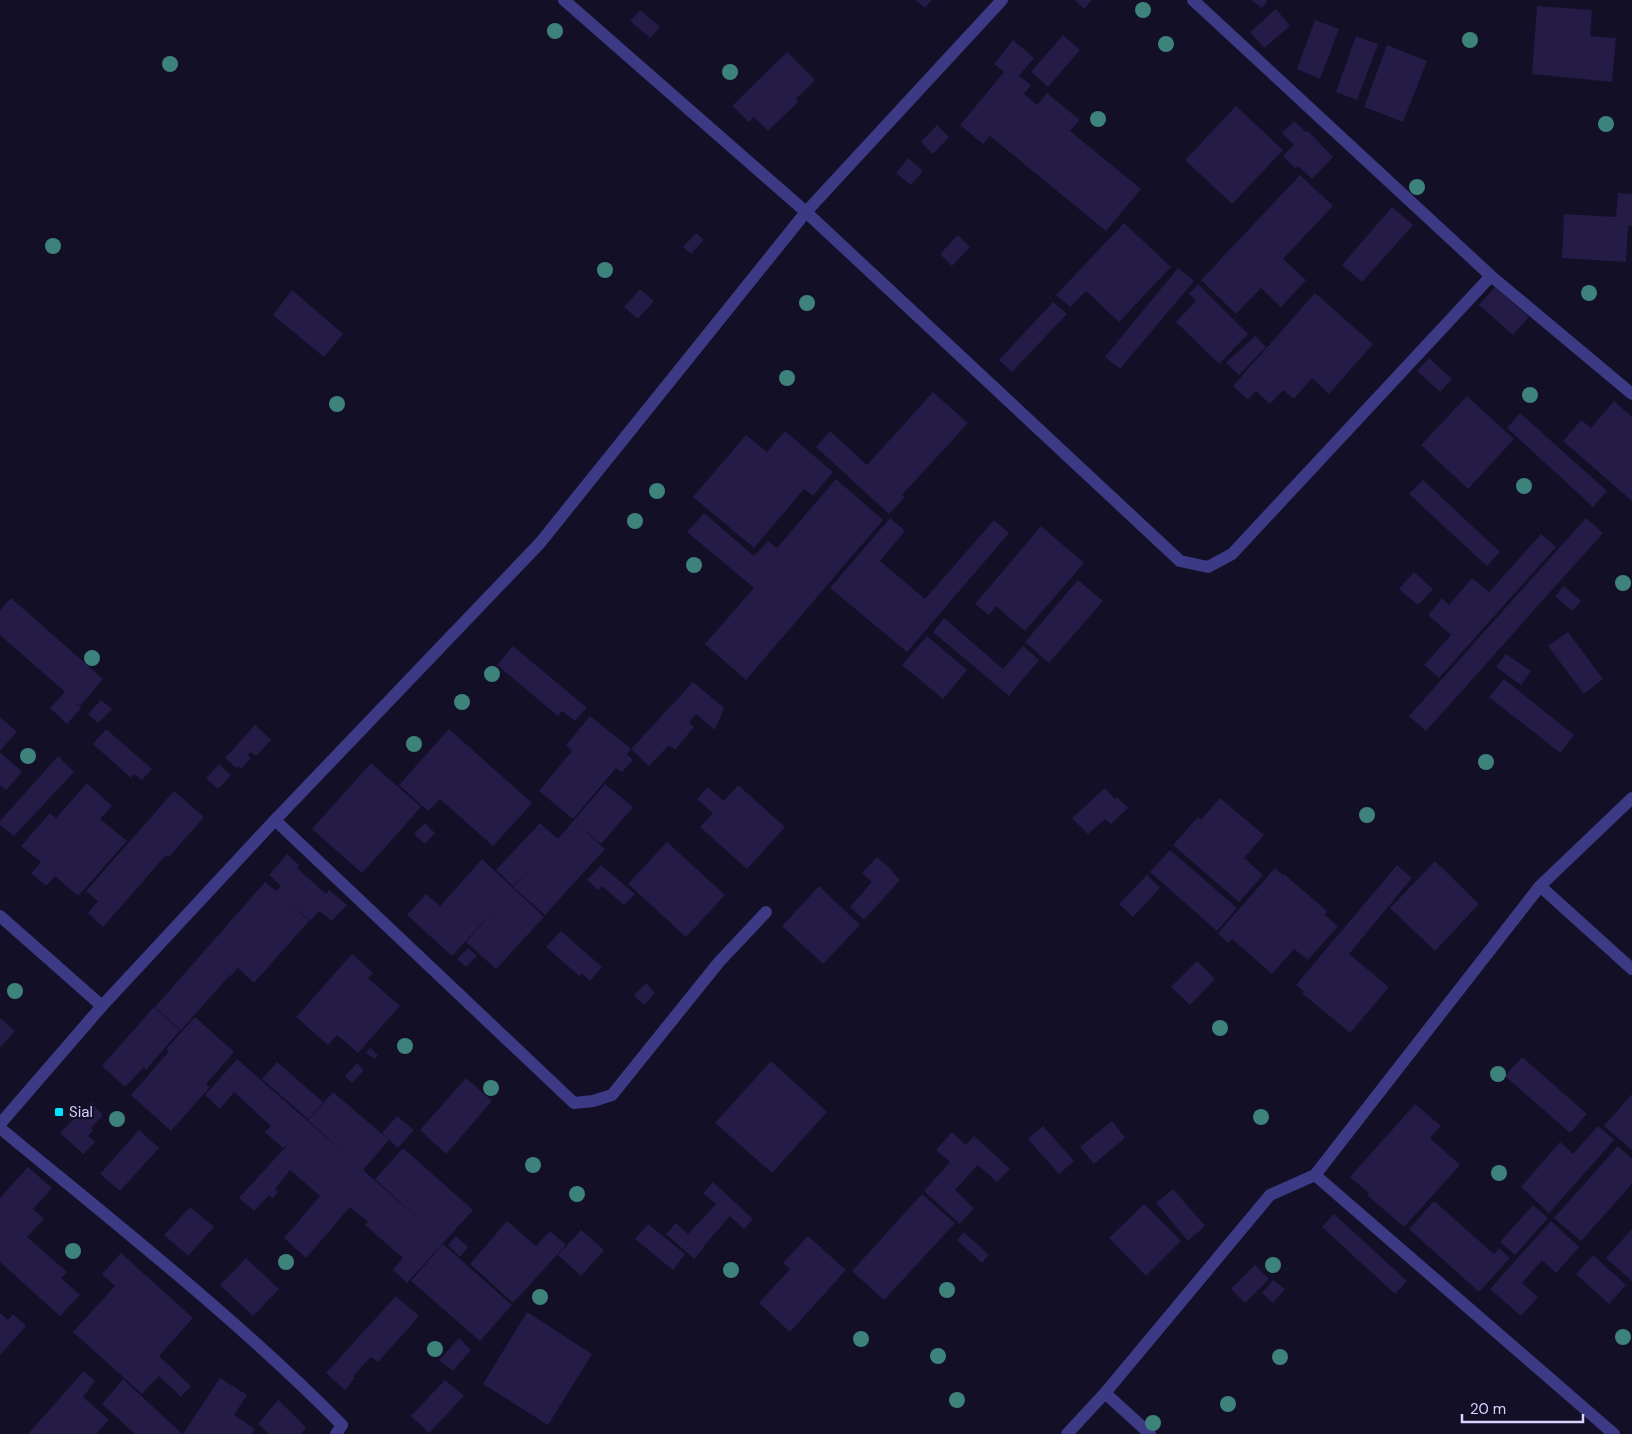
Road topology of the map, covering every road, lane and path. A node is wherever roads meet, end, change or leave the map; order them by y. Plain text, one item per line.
1 (564, 0) edge
2 (1002, 0) edge
3 (1193, 0) edge
4 (806, 212) junction
5 (1491, 276) junction
6 (1632, 394) edge
7 (1632, 798) edge
8 (275, 820) junction
9 (1540, 886) junction
10 (766, 912) dead end
11 (0, 916) edge
12 (1632, 969) edge
13 (102, 1006) junction
14 (0, 1124) edge
15 (0, 1128) edge
16 (1316, 1175) junction
17 (1105, 1393) junction
18 (336, 1434) edge
19 (1067, 1434) edge
20 (1150, 1434) edge
21 (1614, 1434) edge

1 - 4 street
2 - 4 street
3 - 5 street
4 - 5 street
4 - 8 street
5 - 6 street
7 - 9 street
8 - 10 street
8 - 13 street
9 - 12 street
9 - 16 street
11 - 13 street
13 - 14 street
15 - 18 street
16 - 17 street
16 - 21 street
17 - 19 street
17 - 20 street

